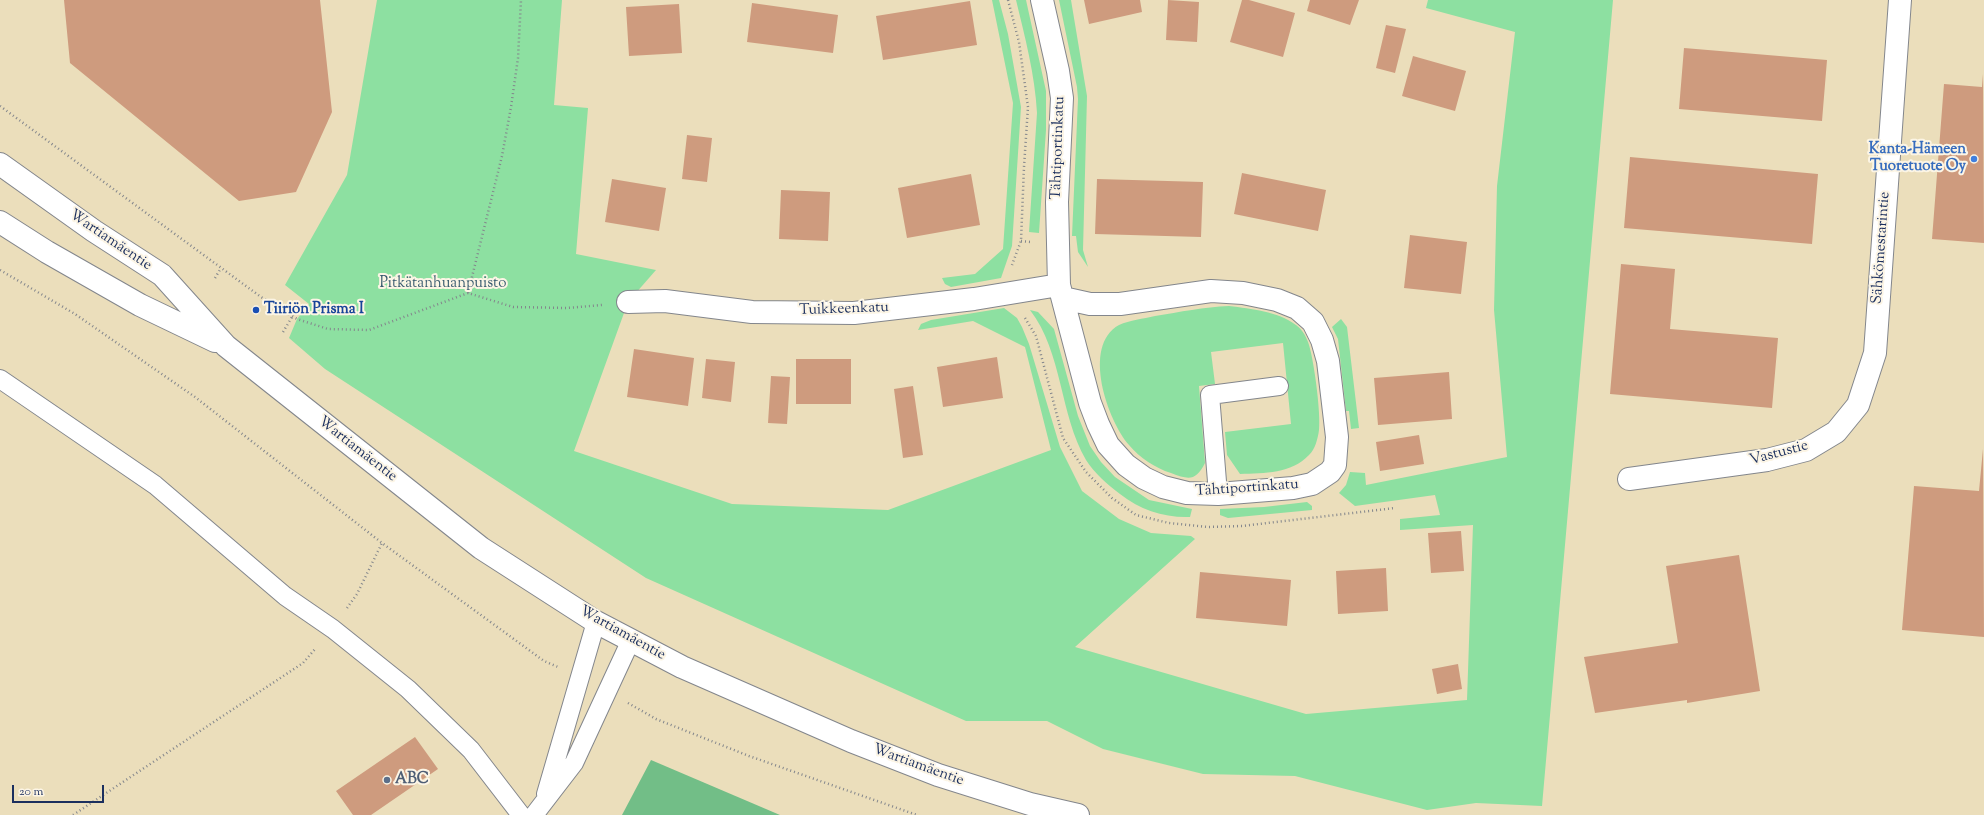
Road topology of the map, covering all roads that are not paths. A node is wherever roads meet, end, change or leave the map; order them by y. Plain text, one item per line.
1 (1042, 0) edge
2 (1900, 0) edge
3 (0, 164) edge
4 (0, 222) edge
5 (1061, 291) junction
6 (628, 302) road end
7 (226, 346) junction
8 (1875, 353) joint
9 (0, 379) edge
10 (1279, 386) dead end
11 (1629, 480) dead end
12 (1218, 494) junction
13 (596, 622) junction
14 (631, 640) junction
15 (539, 810) edge
16 (521, 815) edge
17 (1078, 815) edge

1 - 5 street, Tähtiportinkatu
2 - 8 street, Sähkömestarintie
3 - 7 street, Wartiamäentie
4 - 7 street, Wartiamäentie
5 - 6 street, Tuikkeenkatu
5 - 12 street, Tähtiportinkatu
5 - 12 street, Tähtiportinkatu
7 - 13 street, Wartiamäentie
8 - 11 street, Vastustie
9 - 16 lane
10 - 12 lane
13 - 14 street, Wartiamäentie
13 - 15 lane
14 - 15 lane
14 - 17 street, Wartiamäentie

